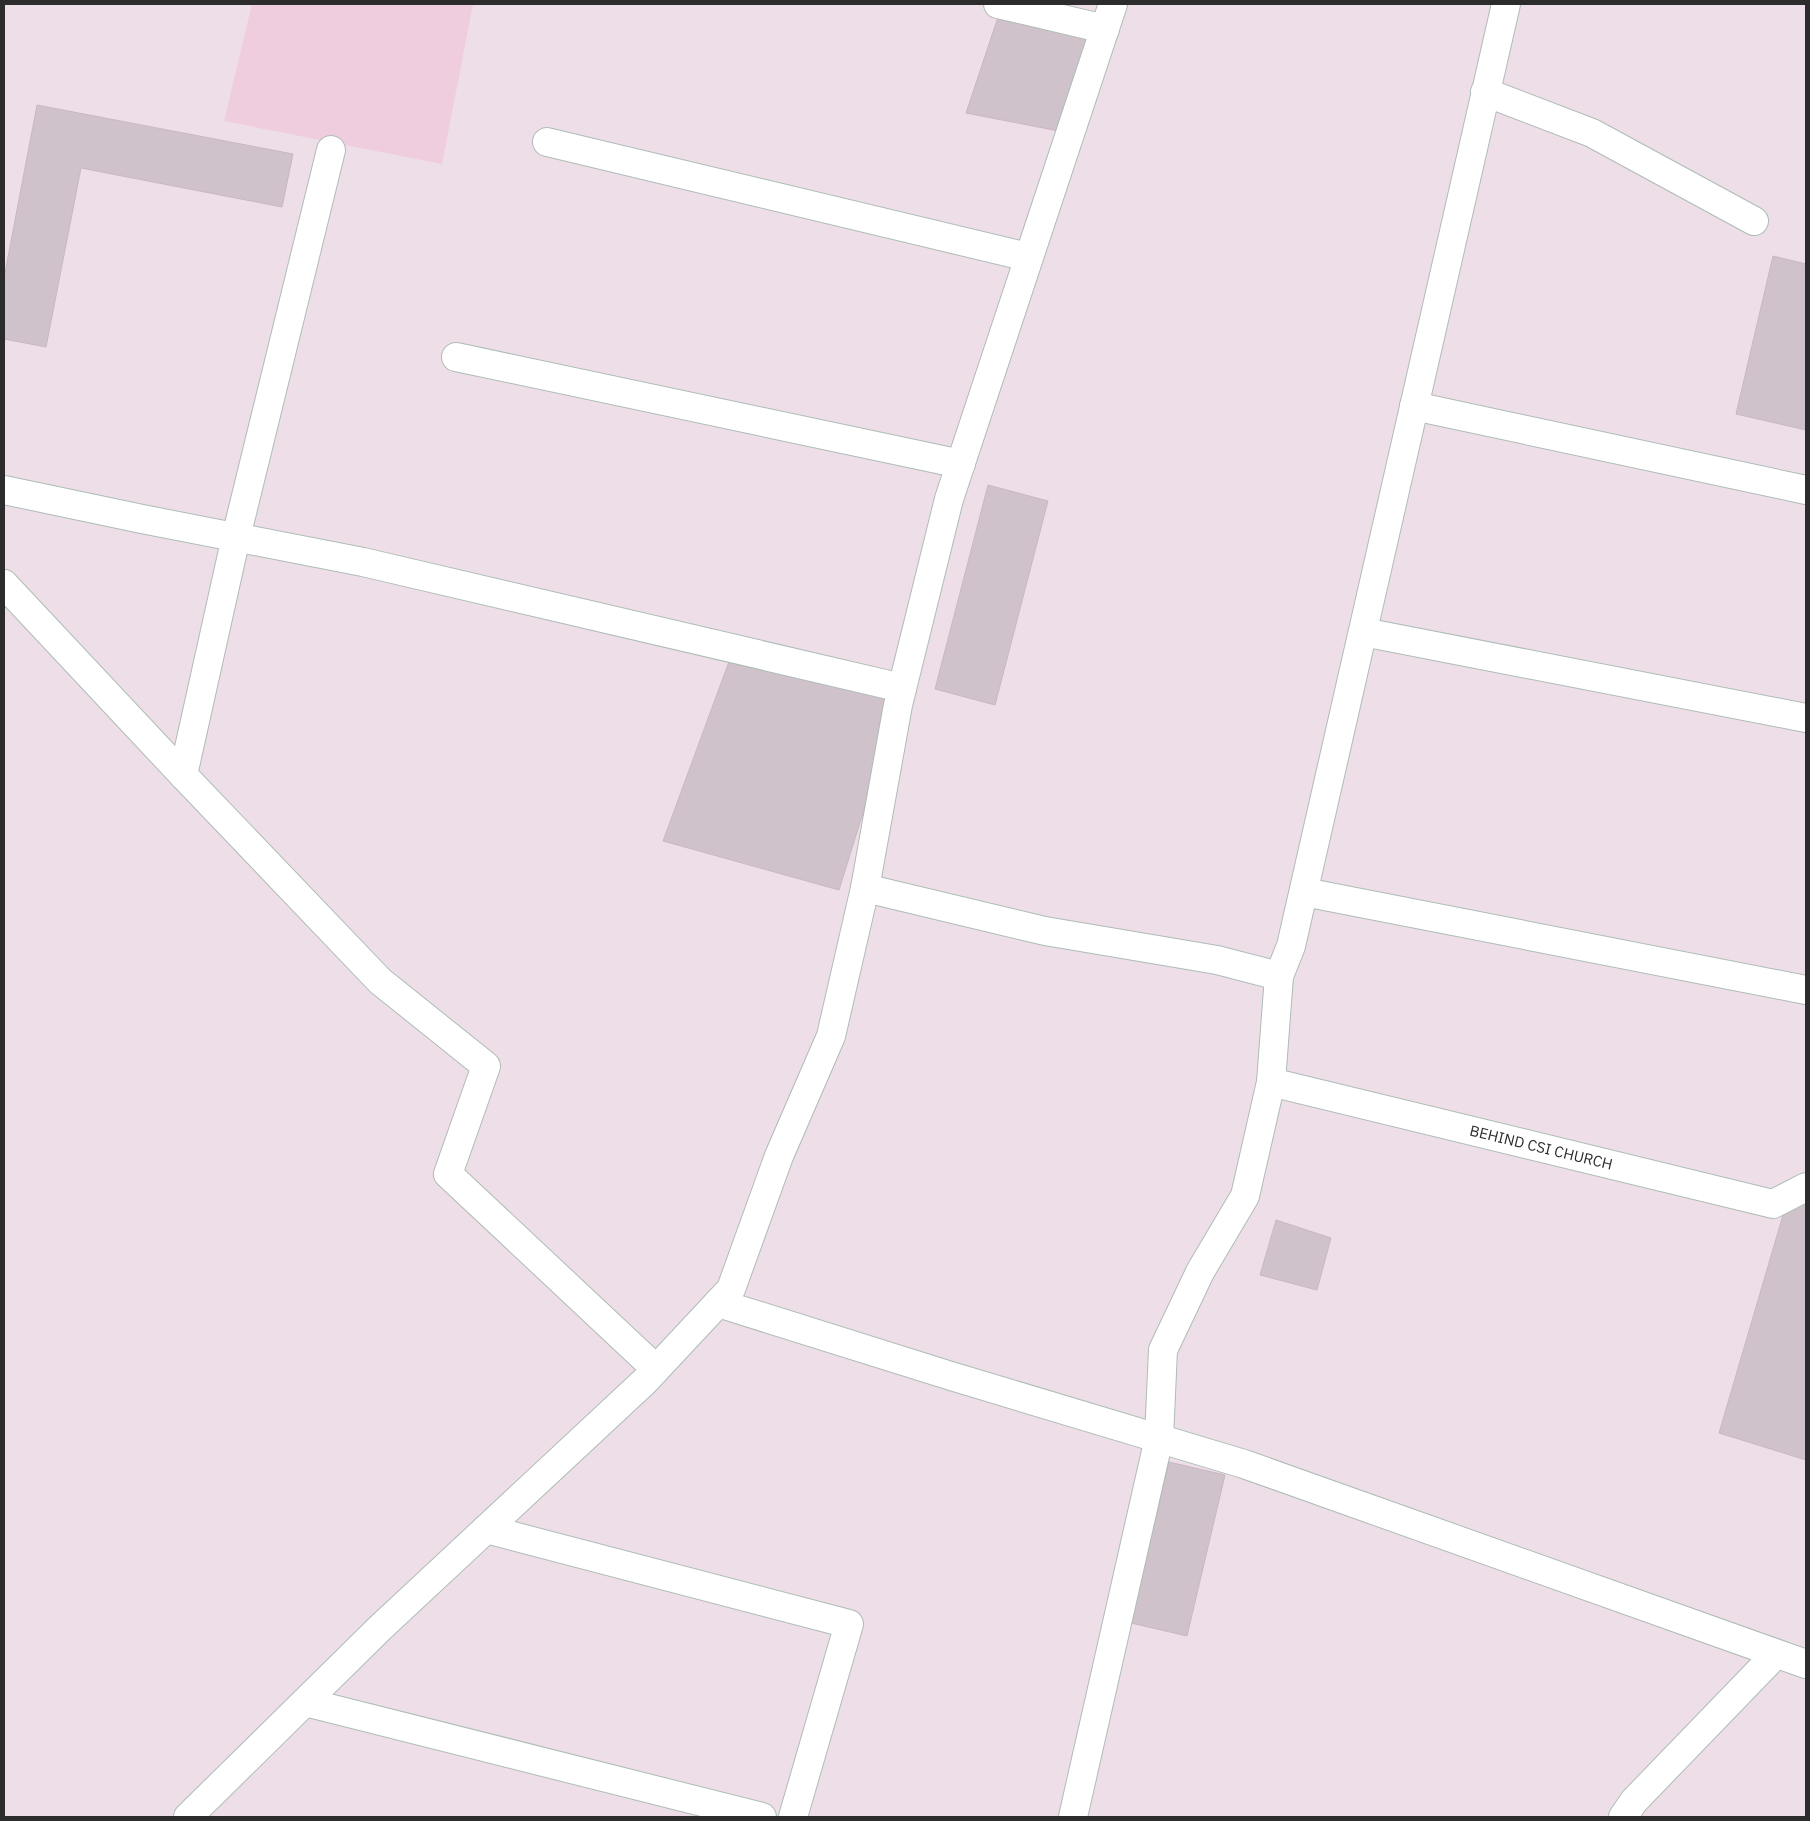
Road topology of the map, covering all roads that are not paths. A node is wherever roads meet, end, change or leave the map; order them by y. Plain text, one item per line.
1 (998, 4) edge
2 (1506, 4) edge
3 (1109, 16) edge
4 (1486, 92) junction
5 (547, 142) dead end
6 (330, 150) dead end
7 (1754, 221) dead end
8 (1028, 258) junction
9 (456, 357) dead end
10 (1414, 406) junction
11 (961, 464) junction
12 (4, 490) edge
13 (1806, 490) edge
14 (236, 537) junction
15 (4, 584) edge
16 (1363, 632) junction
17 (902, 688) junction
18 (1806, 718) edge
19 (183, 776) junction
20 (865, 888) junction
21 (1304, 892) junction
22 (1280, 976) junction
23 (1806, 990) edge
24 (1271, 1082) junction
25 (1806, 1187) edge
26 (718, 1303) junction
27 (656, 1369) junction
28 (1158, 1438) junction
29 (486, 1529) junction
30 (1776, 1654) junction
31 (1806, 1664) edge
32 (305, 1702) junction
33 (188, 1817) edge
34 (762, 1817) edge
35 (793, 1817) edge
36 (1073, 1817) edge
37 (1623, 1817) edge

1 - 3 street
2 - 4 street
3 - 8 street
4 - 7 street
4 - 10 street
5 - 8 street
6 - 14 street
8 - 11 street
9 - 11 street
10 - 13 street
10 - 16 street
11 - 17 street
12 - 14 street
14 - 17 street
14 - 19 street
15 - 19 street
16 - 18 street
16 - 21 street
17 - 20 street
19 - 27 street
20 - 22 street
20 - 26 street
21 - 22 street
21 - 23 street
22 - 24 street
24 - 25 street, BEHIND CSI CHURCH
24 - 28 street
26 - 27 street
26 - 28 street
27 - 29 street
28 - 30 street
28 - 36 street
29 - 32 street
29 - 35 street
30 - 31 street
30 - 37 street
32 - 33 street
32 - 34 street

